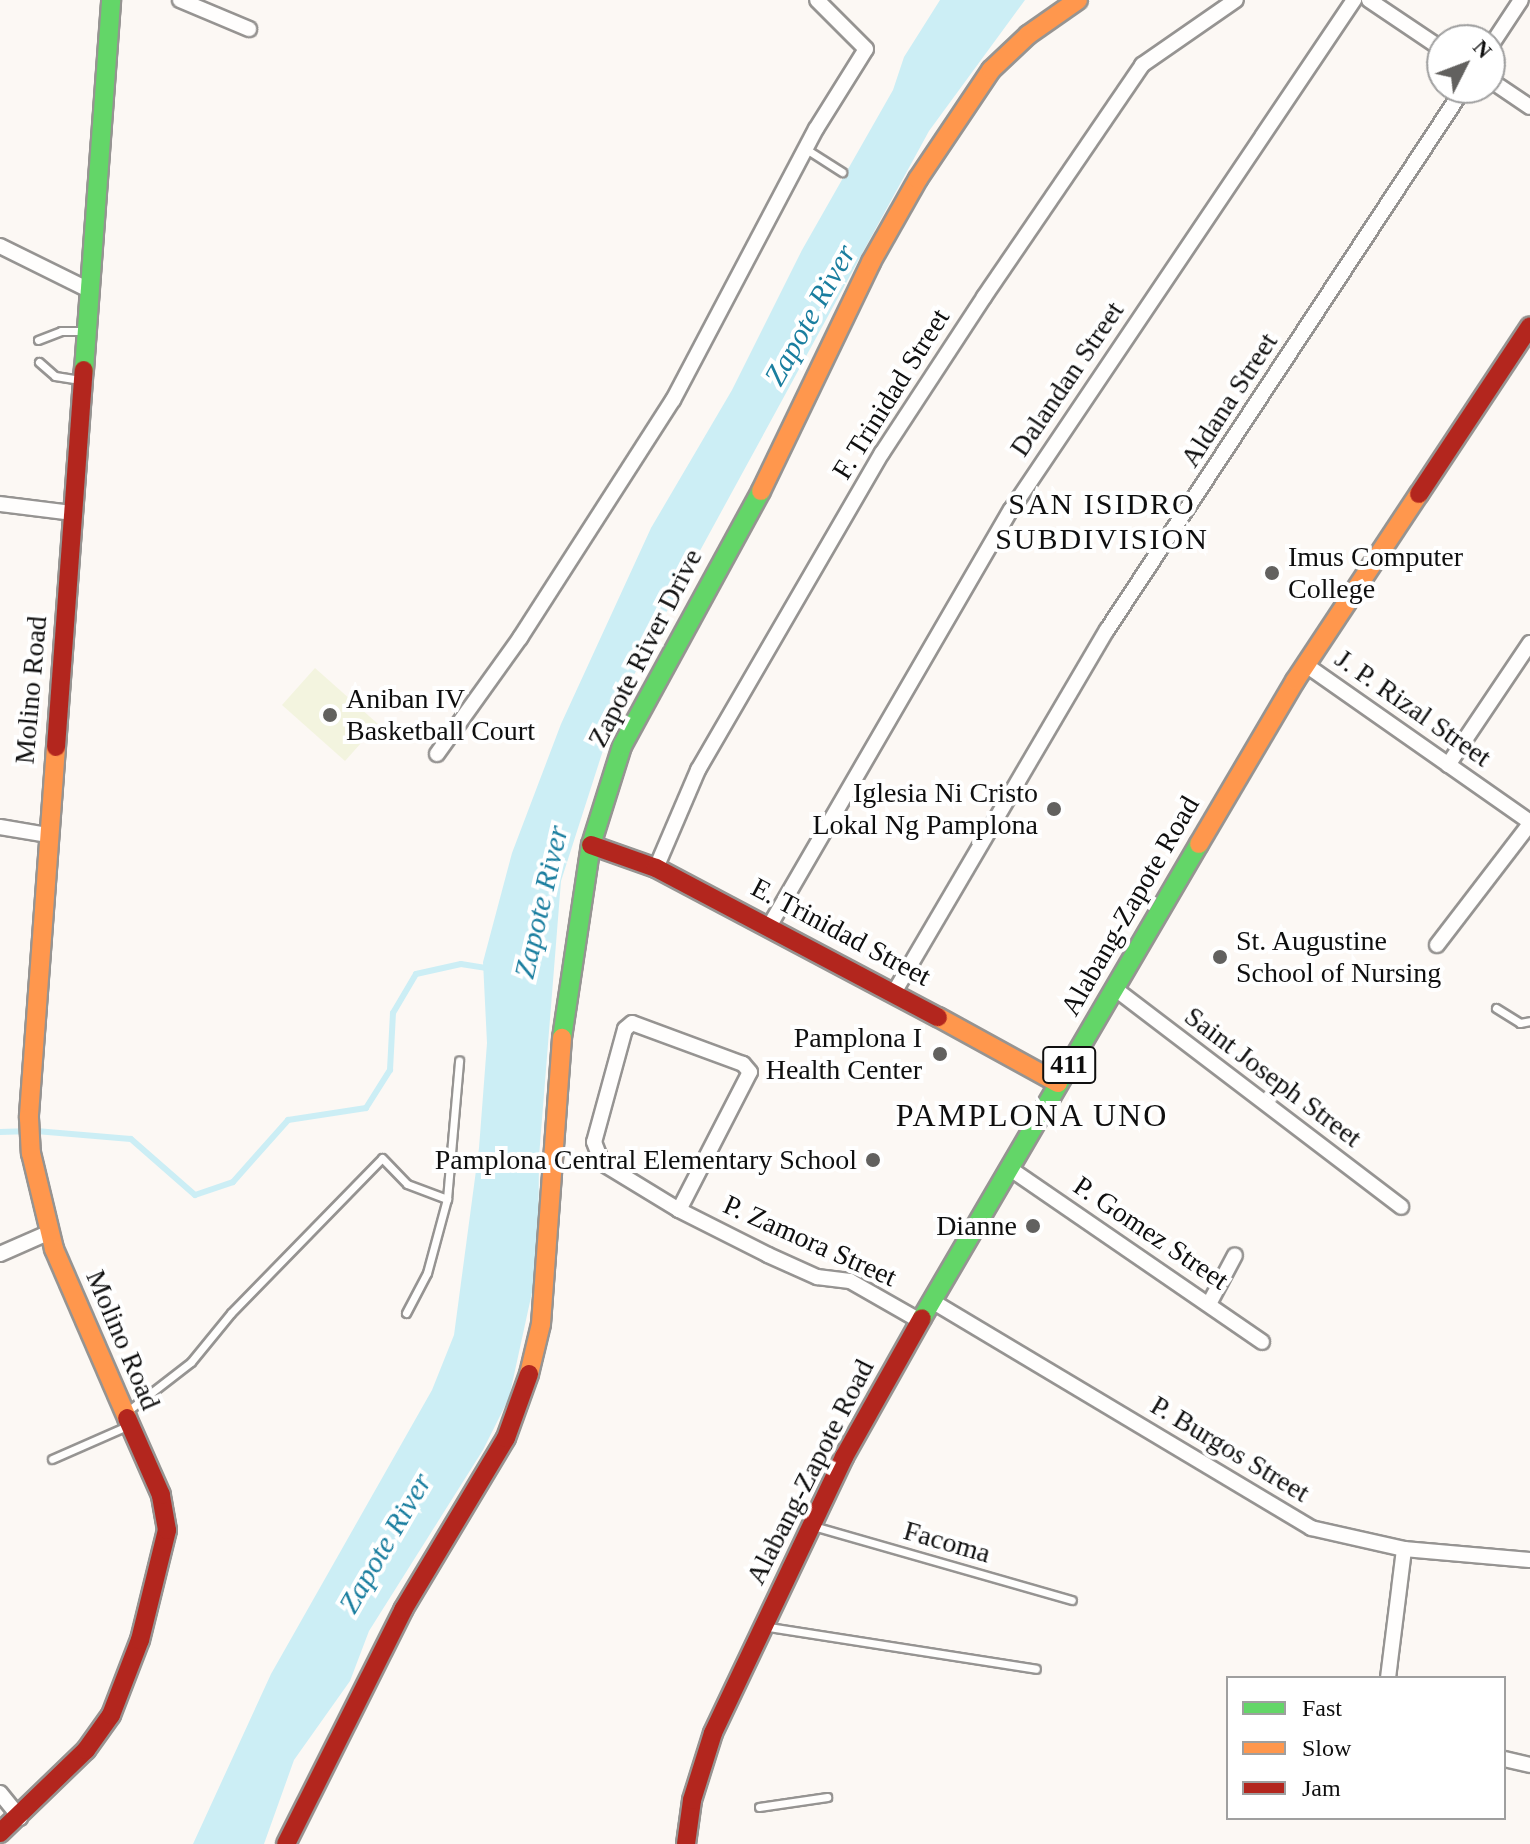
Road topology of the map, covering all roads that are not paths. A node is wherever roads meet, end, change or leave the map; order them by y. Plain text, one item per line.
1 (111, 0) edge
2 (180, 0) edge
3 (817, 0) edge
4 (1078, 0) edge
5 (1236, 0) edge
6 (1354, 0) edge
7 (1369, 0) edge
8 (1521, 0) edge
9 (1505, 24) edge
10 (249, 29) dead end
11 (1426, 38) edge
12 (1506, 91) edge
13 (1453, 104) edge
14 (1530, 107) edge
15 (806, 149) junction
16 (842, 172) dead end
17 (0, 246) edge
18 (89, 290) junction
19 (1530, 326) edge
20 (85, 331) junction
21 (38, 340) dead end
22 (39, 362) dead end
23 (81, 380) junction
24 (0, 504) edge
25 (72, 513) junction
26 (1530, 643) edge
27 (1306, 665) junction
28 (437, 754) dead end
29 (1448, 765) junction
30 (1530, 823) edge
31 (0, 827) edge
32 (48, 835) junction
33 (591, 845) junction
34 (656, 868) junction
35 (770, 925) junction
36 (1437, 945) dead end
37 (1114, 988) junction
38 (895, 991) junction
39 (1496, 1008) dead end
40 (1530, 1021) edge
41 (459, 1061) dead end
42 (1058, 1083) junction
43 (1009, 1168) junction
44 (447, 1199) junction
45 (1401, 1207) dead end
46 (679, 1210) junction
47 (50, 1232) junction
48 (0, 1254) edge
49 (1235, 1255) dead end
50 (932, 1301) junction
51 (1209, 1304) junction
52 (406, 1313) dead end
53 (920, 1321) junction
54 (1262, 1342) dead end
55 (126, 1419) junction
56 (52, 1459) dead end
57 (812, 1525) junction
58 (1404, 1549) junction
59 (1530, 1560) edge
60 (1072, 1600) dead end
61 (763, 1626) junction
62 (1036, 1669) dead end
63 (1388, 1676) edge
64 (1506, 1759) edge
65 (1530, 1765) edge
66 (0, 1793) edge
67 (827, 1797) dead end
68 (759, 1807) dead end
69 (20, 1818) junction
70 (0, 1833) edge
71 (286, 1844) edge
72 (686, 1844) edge

1 - 18 main road, Molino Road
2 - 10 street
3 - 15 street
4 - 33 main road, Zapote River Drive
5 - 34 street, F. Trinidad Street
6 - 35 street, Dalandan Street
7 - 11 street
8 - 9 street
12 - 14 street
13 - 38 street, Aldana Street
15 - 16 lane
15 - 28 street
17 - 18 street
18 - 20 main road, Molino Road
19 - 27 main road, Alabang-Zapote Road / 411
20 - 21 lane
20 - 23 main road, Molino Road
22 - 23 lane
23 - 25 main road, Molino Road
24 - 25 street
25 - 32 main road, Molino Road
26 - 29 street
27 - 29 street, J. P. Rizal Street
27 - 37 main road, Alabang-Zapote Road / 411
29 - 30 street, J. P. Rizal Street
30 - 36 street
31 - 32 street
32 - 47 main road, Molino Road
33 - 34 main road, E. Trinidad Street
33 - 71 main road, Zapote River Drive
34 - 35 main road, E. Trinidad Street
35 - 38 main road, E. Trinidad Street
37 - 42 main road, Alabang-Zapote Road / 411
37 - 45 street, Saint Joseph Street
38 - 42 main road, E. Trinidad Street
39 - 40 lane
41 - 44 lane
42 - 43 main road, Alabang-Zapote Road / 411
43 - 50 main road, Alabang-Zapote Road / 411
43 - 51 street, P. Gomez Street
44 - 52 lane
44 - 55 lane
46 - 46 street, P. Zamora Street
46 - 53 street, P. Zamora Street
47 - 48 street
47 - 55 main road, Molino Road
49 - 51 street
50 - 53 main road, Alabang-Zapote Road / 411
50 - 58 street, P. Burgos Street
51 - 54 street, P. Gomez Street
53 - 57 main road, Alabang-Zapote Road / 411
55 - 56 lane
55 - 69 main road, Molino Road
57 - 60 lane, Facoma
57 - 61 main road, Alabang-Zapote Road / 411
58 - 59 street, P. Burgos Street
58 - 63 street
61 - 62 lane
61 - 72 main road, Alabang-Zapote Road / 411
64 - 65 street
66 - 69 street
67 - 68 lane
69 - 70 main road, Molino Road

